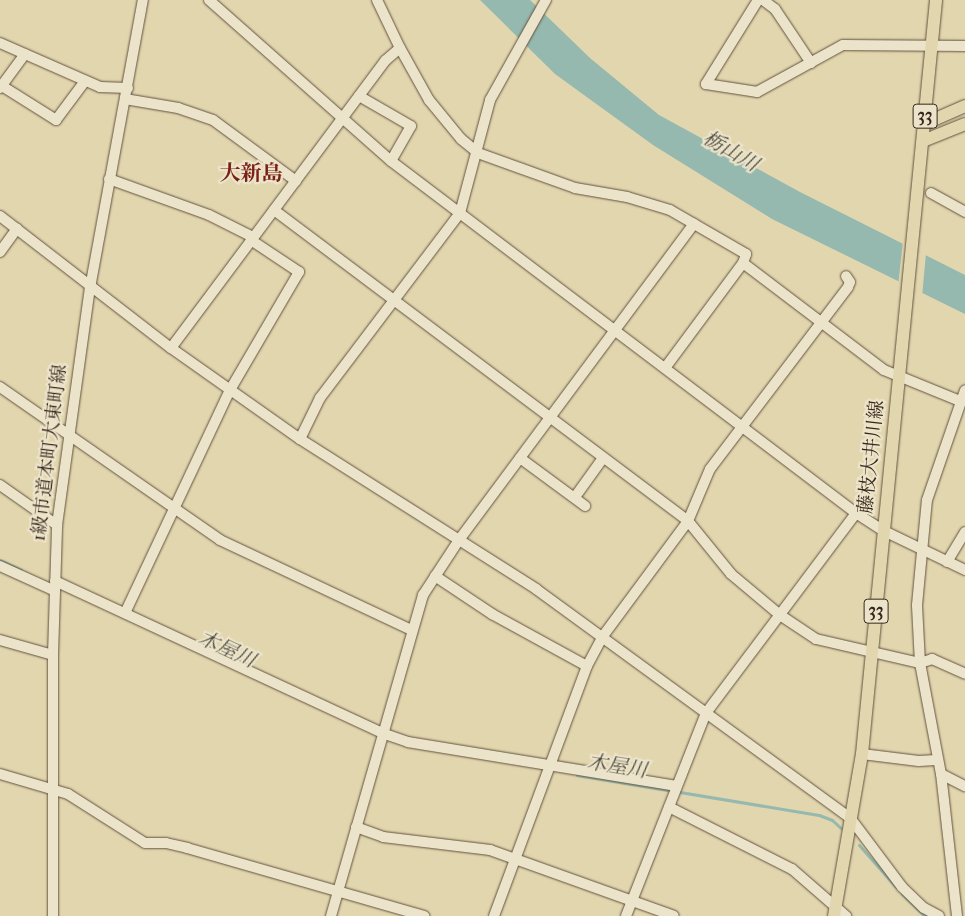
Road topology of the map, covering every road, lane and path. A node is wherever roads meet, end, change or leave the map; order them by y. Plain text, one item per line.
1 (143, 0) edge
2 (378, 0) edge
3 (758, 0) edge
4 (763, 0) edge
5 (936, 0) edge
6 (211, 1) edge
7 (545, 2) edge
8 (0, 43) edge
9 (932, 45) junction
10 (965, 46) edge
11 (400, 48) junction
12 (25, 54) junction
13 (811, 63) junction
14 (85, 80) junction
15 (1, 87) edge
16 (128, 88) junction
17 (359, 96) junction
18 (125, 99) junction
19 (965, 106) edge
20 (342, 118) junction
21 (924, 124) junction
22 (965, 124) edge
23 (923, 141) junction
24 (478, 153) junction
25 (392, 161) junction
26 (109, 179) junction
27 (296, 181) junction
28 (932, 192) dead end
29 (274, 210) junction
30 (965, 212) edge
31 (460, 213) junction
32 (0, 216) edge
33 (694, 224) junction
34 (17, 229) junction
35 (252, 238) junction
36 (0, 252) edge
37 (744, 263) junction
38 (846, 276) dead end
39 (90, 288) junction
40 (392, 299) junction
41 (822, 322) junction
42 (616, 331) junction
43 (171, 348) junction
44 (665, 368) junction
45 (899, 376) junction
46 (0, 387) edge
47 (230, 390) junction
48 (963, 397) edge
49 (549, 419) junction
50 (744, 426) junction
51 (68, 435) junction
52 (300, 438) junction
53 (520, 458) junction
54 (603, 458) junction
55 (0, 485) edge
56 (575, 497) junction
57 (585, 506) dead end
58 (174, 508) junction
59 (856, 513) junction
60 (688, 521) junction
61 (57, 525) junction
62 (884, 530) junction
63 (965, 532) edge
64 (458, 540) junction
65 (920, 548) junction
66 (948, 562) junction
67 (0, 566) edge
68 (965, 570) edge
69 (435, 576) junction
70 (55, 586) junction
71 (125, 613) junction
72 (780, 615) junction
73 (411, 630) junction
74 (603, 636) junction
75 (0, 640) edge
76 (872, 654) junction
77 (53, 655) junction
78 (920, 664) junction
79 (587, 666) junction
80 (965, 674) edge
81 (706, 713) junction
82 (382, 733) junction
83 (862, 754) junction
84 (936, 760) junction
85 (550, 769) junction
86 (0, 774) edge
87 (941, 774) junction
88 (965, 786) edge
89 (52, 789) junction
90 (675, 790) junction
91 (669, 807) junction
92 (851, 819) junction
93 (356, 827) junction
94 (514, 857) junction
95 (960, 883) edge
96 (338, 892) junction
97 (632, 902) junction
98 (835, 911) edge
99 (53, 916) edge
100 (330, 916) edge
101 (424, 916) edge
102 (494, 916) edge
103 (626, 916) edge
104 (674, 916) edge
105 (846, 916) edge
106 (939, 916) edge
107 (957, 916) edge

1 - 16 street, 1級市道本町大東町線
2 - 11 street
3 - 13 street
4 - 13 street
5 - 9 main road, 藤枝大井川線 / 33
6 - 20 street
7 - 24 street
8 - 12 street
9 - 10 street
9 - 13 street
9 - 21 main road, 藤枝大井川線 / 33
11 - 17 street
11 - 24 street
12 - 14 street
12 - 15 street
14 - 15 street
14 - 16 street
16 - 18 street, 1級市道本町大東町線
17 - 20 street
17 - 25 street
18 - 26 street, 1級市道本町大東町線
18 - 27 street
19 - 21 main road
20 - 25 street
20 - 27 street
21 - 23 main road, 藤枝大井川線 / 33
22 - 23 main road
23 - 45 main road, 藤枝大井川線 / 33
24 - 31 street
24 - 33 street
25 - 31 street
26 - 35 street
26 - 39 street, 1級市道本町大東町線
27 - 29 street
28 - 30 street
29 - 35 street
29 - 40 street
31 - 40 street
31 - 42 street
32 - 34 street
33 - 37 street
33 - 42 street
34 - 36 street
34 - 39 street
35 - 43 street
35 - 47 street
37 - 41 street
37 - 44 street
38 - 41 street
39 - 43 street
39 - 51 street, 1級市道本町大東町線
40 - 49 street
40 - 52 street
41 - 45 street
41 - 50 street
42 - 44 street
42 - 49 street
43 - 47 street
44 - 50 street
45 - 48 street
45 - 62 main road, 藤枝大井川線 / 33
46 - 51 street
47 - 52 street
47 - 58 street
48 - 65 street
49 - 53 street
49 - 54 street
50 - 59 street
50 - 60 street
51 - 58 street
51 - 61 street, 1級市道本町大東町線
52 - 64 street
53 - 56 street
53 - 64 street
54 - 56 street
54 - 60 street
55 - 61 street
56 - 57 street
58 - 71 street
58 - 73 street
59 - 62 street
59 - 72 street
60 - 72 street
60 - 74 street
61 - 70 street, 1級市道本町大東町線
62 - 65 street
62 - 76 main road, 藤枝大井川線 / 33
63 - 66 street
64 - 69 street
64 - 74 street
65 - 66 street
65 - 78 street
66 - 68 street
67 - 70 street
69 - 73 street
69 - 79 street
70 - 71 street
70 - 77 street, 1級市道本町大東町線
71 - 82 street
72 - 76 street
72 - 81 street
73 - 82 street
74 - 79 street
74 - 81 street
75 - 77 street
76 - 78 street
76 - 83 main road, 藤枝大井川線 / 33
77 - 89 street, 1級市道本町大東町線
78 - 80 street
78 - 84 street
79 - 85 street
81 - 90 street
81 - 92 street
82 - 85 street
82 - 93 street
83 - 84 street
83 - 92 main road, 藤枝大井川線 / 33
84 - 87 street
85 - 90 street
85 - 94 street
86 - 89 street
87 - 88 street
87 - 95 street
89 - 96 street
89 - 99 street, 1級市道本町大東町線
90 - 91 street
91 - 97 street
91 - 98 street
92 - 98 main road, 藤枝大井川線 / 33
92 - 106 street
93 - 94 street
93 - 96 street
94 - 97 street
94 - 102 street
95 - 107 street
96 - 100 street
96 - 101 street
97 - 103 street
97 - 104 street
98 - 105 street

